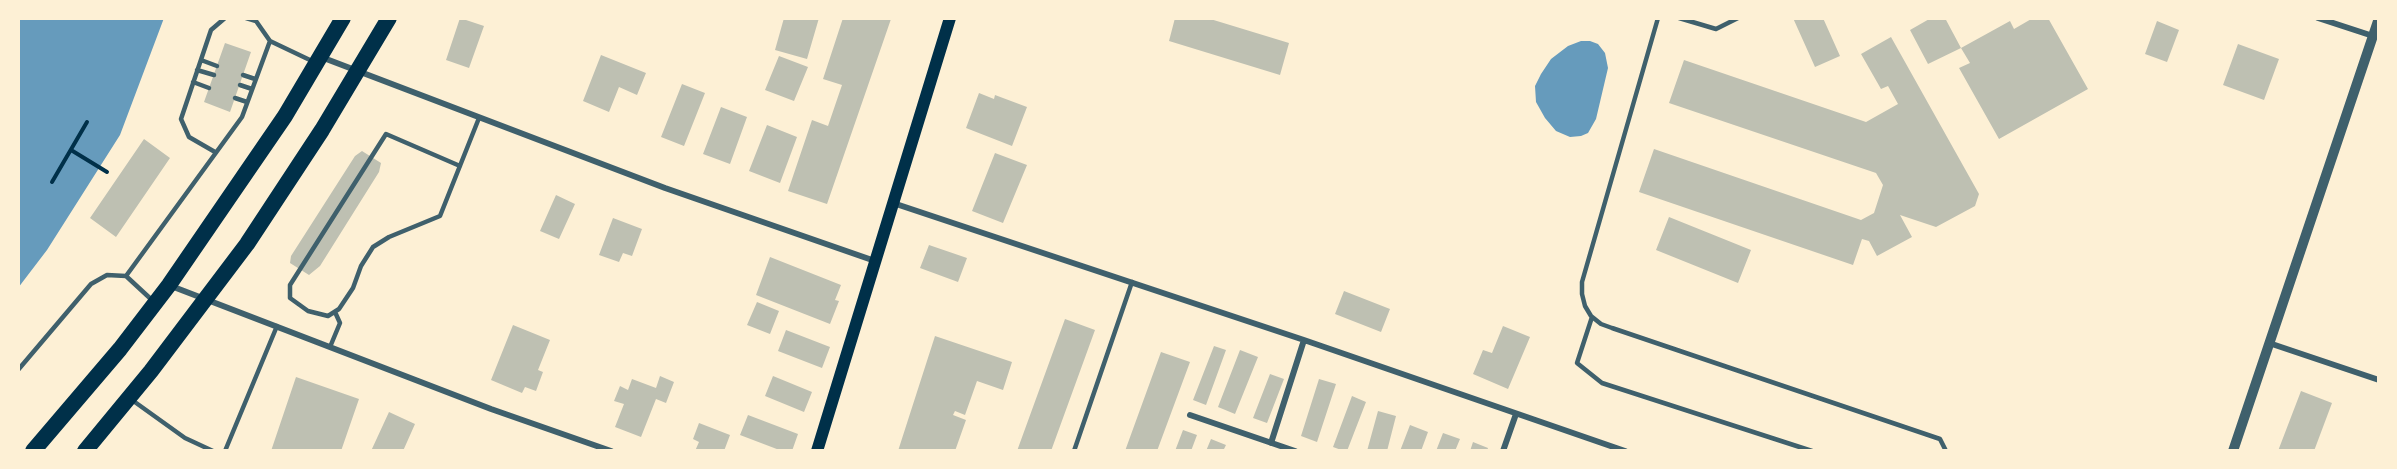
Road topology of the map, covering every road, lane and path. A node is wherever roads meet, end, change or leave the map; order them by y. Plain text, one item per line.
1 (225, 18) edge
2 (246, 18) edge
3 (344, 18) edge
4 (389, 18) edge
5 (950, 18) edge
6 (1658, 18) edge
7 (1679, 18) edge
8 (1738, 18) edge
9 (2318, 18) edge
10 (2379, 18) edge
11 (2373, 36) junction
12 (270, 40) junction
13 (201, 60) junction
14 (319, 60) junction
15 (217, 66) dead end
16 (197, 70) junction
17 (358, 72) junction
18 (214, 75) dead end
19 (243, 75) dead end
20 (255, 79) junction
21 (193, 82) junction
22 (240, 85) dead end
23 (209, 88) dead end
24 (252, 89) junction
25 (235, 98) dead end
26 (247, 102) junction
27 (479, 118) junction
28 (87, 122) dead end
29 (71, 150) junction
30 (215, 152) junction
31 (460, 166) junction
32 (107, 172) dead end
33 (52, 182) dead end
34 (893, 203) junction
35 (875, 261) junction
36 (126, 276) junction
37 (1132, 282) junction
38 (169, 285) junction
39 (206, 299) junction
40 (155, 303) junction
41 (335, 312) junction
42 (1592, 317) junction
43 (277, 326) junction
44 (1304, 340) junction
45 (2269, 343) junction
46 (330, 347) junction
47 (18, 370) edge
48 (2379, 380) edge
49 (129, 398) junction
50 (1516, 414) junction
51 (1190, 415) dead end
52 (1271, 443) junction
53 (33, 451) edge
54 (85, 451) edge
55 (213, 451) edge
56 (225, 451) edge
57 (611, 451) edge
58 (818, 451) edge
59 (1074, 451) edge
60 (1295, 451) edge
61 (1503, 451) edge
62 (1625, 451) edge
63 (1812, 451) edge
64 (1946, 451) edge
65 (2233, 451) edge

1 - 13 lane
2 - 12 lane
3 - 14 highway
4 - 17 highway
5 - 34 main road
6 - 42 lane
7 - 8 lane
9 - 11 street
10 - 11 street
11 - 45 street
12 - 14 lane
12 - 20 lane
13 - 15 lane
13 - 16 lane
14 - 17 street
14 - 38 highway
16 - 18 lane
16 - 21 lane
17 - 27 street
17 - 39 highway
19 - 20 lane
20 - 24 lane
21 - 23 lane
21 - 30 lane
22 - 24 lane
24 - 26 lane
25 - 26 lane
26 - 30 lane
27 - 31 lane
27 - 35 street
28 - 29 path
29 - 32 path
29 - 33 path
30 - 36 lane
31 - 41 lane
31 - 41 lane
34 - 35 main road
34 - 37 street
35 - 58 main road
36 - 40 lane
36 - 47 lane
37 - 44 street
37 - 59 lane
38 - 39 street
38 - 40 highway
39 - 43 street
39 - 49 highway
40 - 53 highway
41 - 46 lane
42 - 63 lane
42 - 64 lane
43 - 46 street
43 - 56 lane
44 - 50 street
44 - 52 street
45 - 48 street
45 - 65 street
46 - 57 street
49 - 54 highway
49 - 55 lane
50 - 61 street
50 - 62 street
51 - 52 street
52 - 60 street

